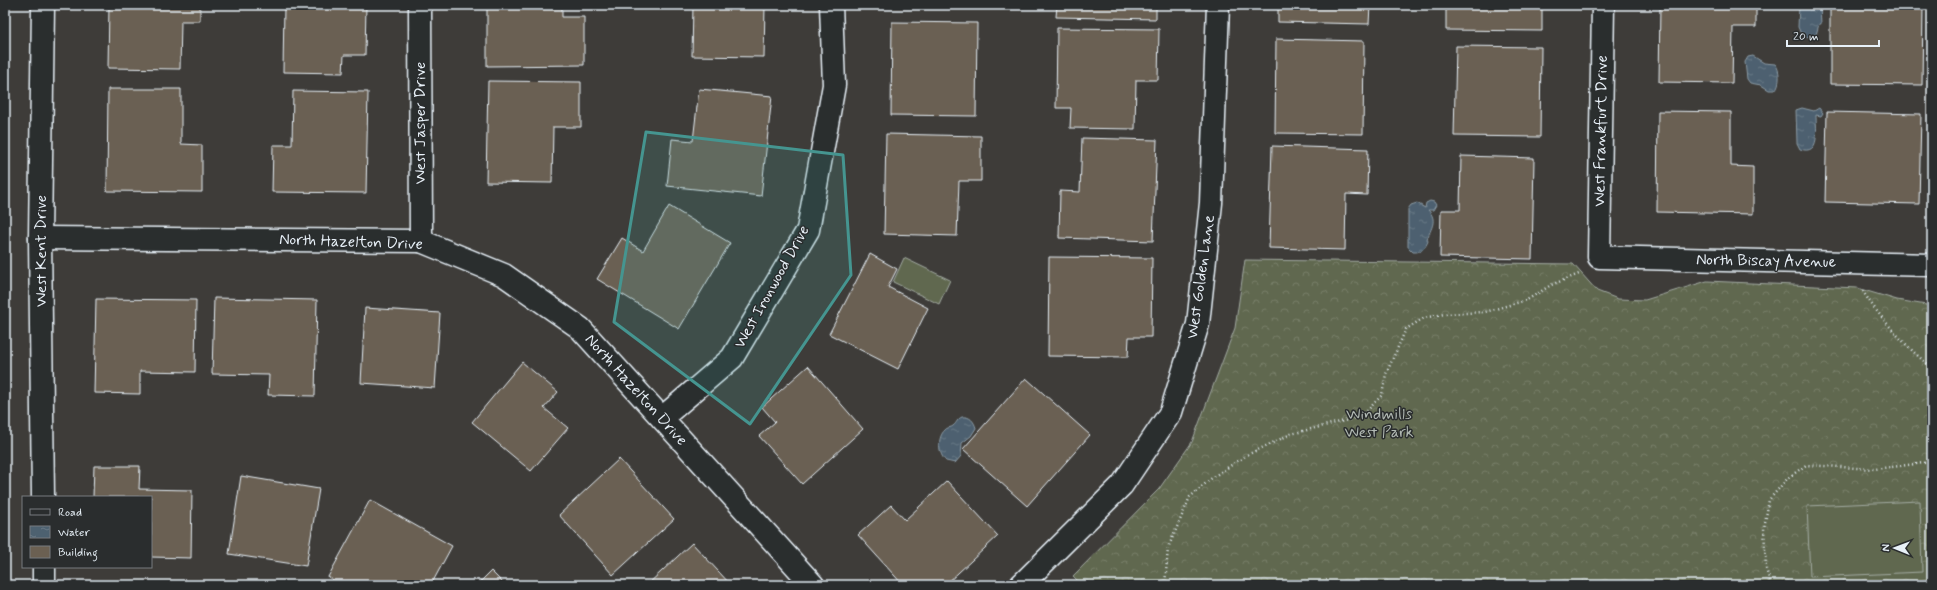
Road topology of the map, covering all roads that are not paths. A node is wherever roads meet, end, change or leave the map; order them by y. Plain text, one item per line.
1 (43, 5) edge
2 (420, 5) edge
3 (831, 5) edge
4 (1218, 5) edge
5 (1603, 5) edge
6 (40, 238) junction
7 (420, 241) junction
8 (1599, 257) joint
9 (1932, 265) edge
10 (662, 418) junction
11 (43, 496) edge
12 (44, 568) edge
13 (44, 585) edge
14 (812, 585) edge
15 (1021, 585) edge

1 - 6 street, West Kent Drive
2 - 7 street, West Jasper Drive
3 - 10 street, West Ironwood Drive
4 - 15 street, West Golden Lane
5 - 8 street, West Frankfurt Drive
6 - 7 street, North Hazelton Drive
6 - 11 street, West Kent Drive
7 - 10 street, North Hazelton Drive
8 - 9 street, North Biscay Avenue
10 - 14 street, North Hazelton Drive
12 - 13 street

